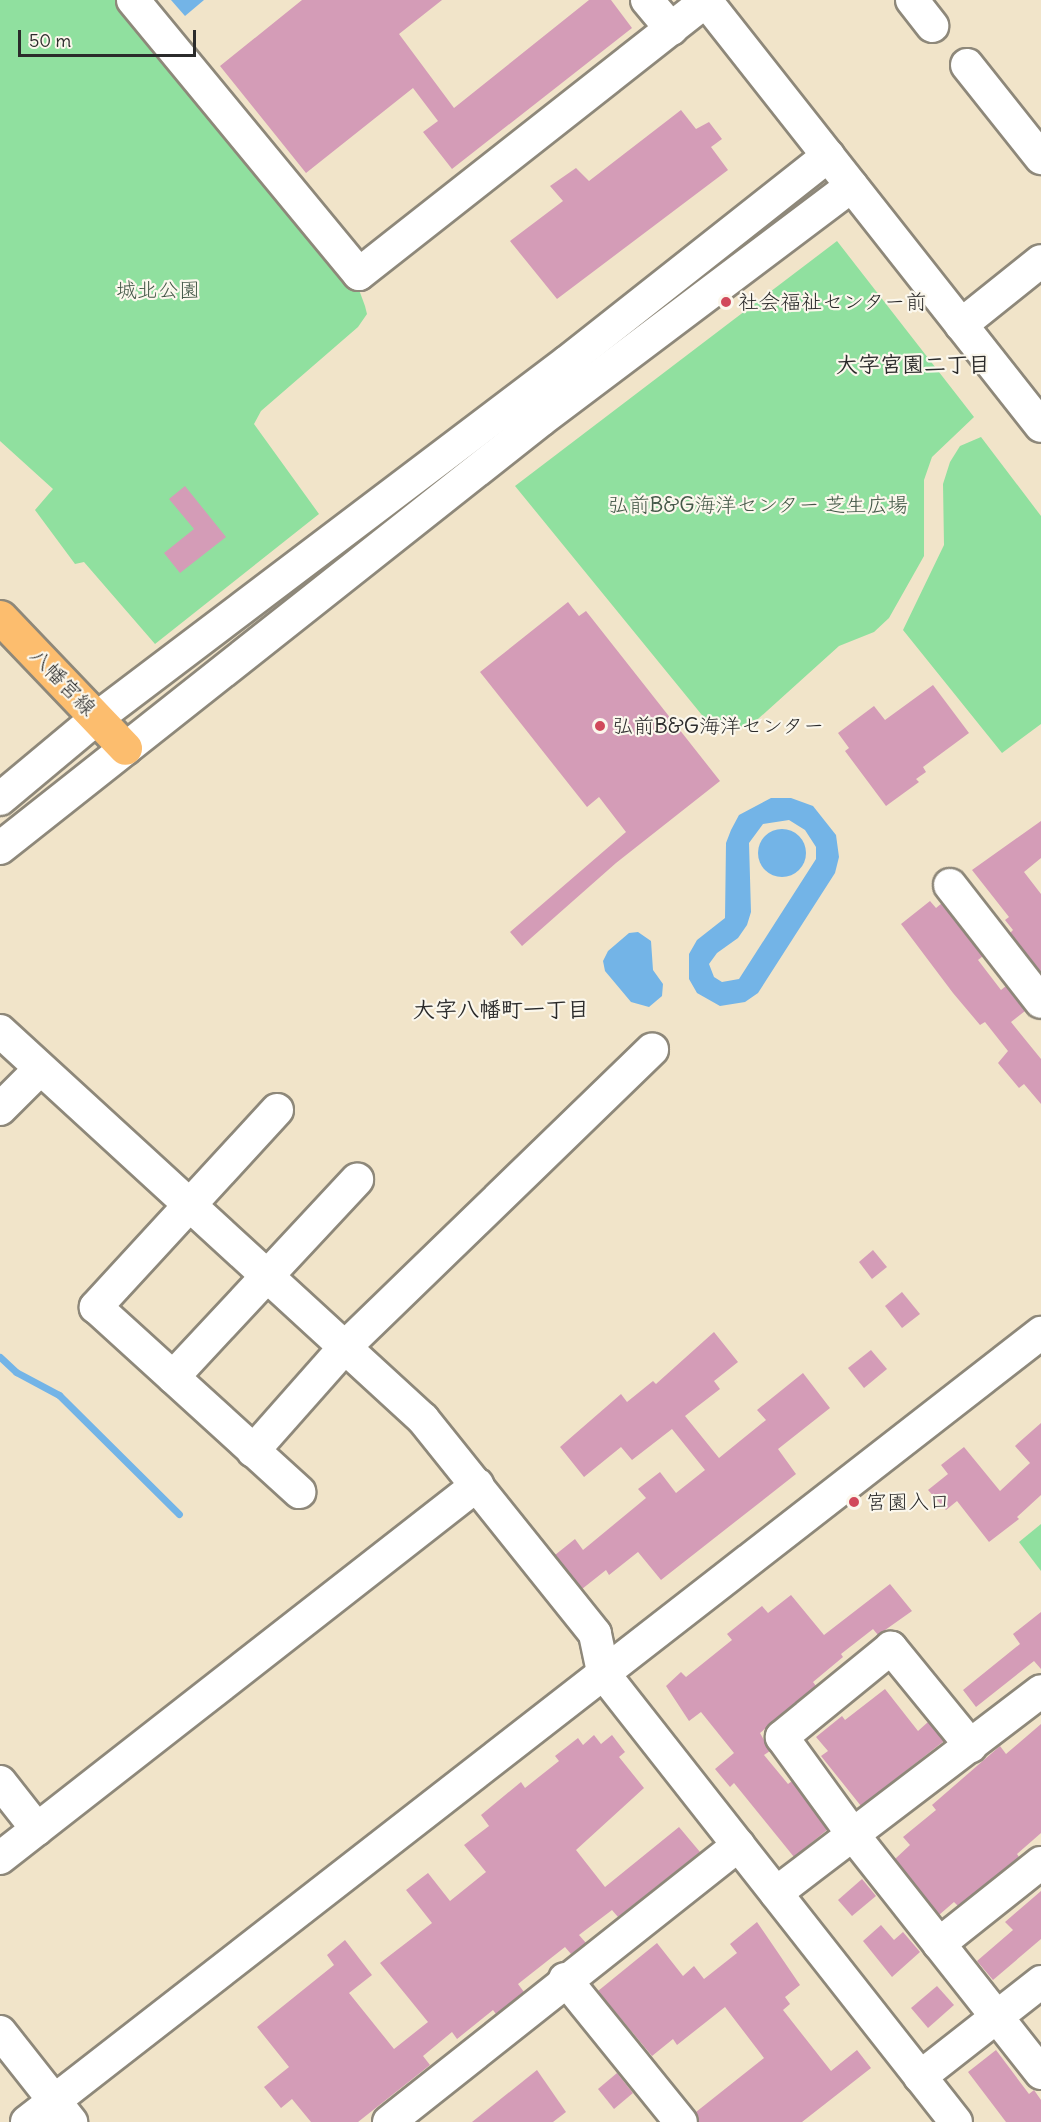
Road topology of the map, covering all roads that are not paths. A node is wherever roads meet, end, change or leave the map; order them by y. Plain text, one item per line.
1 (133, 0) edge
2 (647, 0) edge
3 (912, 0) edge
4 (707, 1) edge
5 (932, 26) dead end
6 (670, 29) junction
7 (967, 65) dead end
8 (828, 156) junction
9 (1041, 158) edge
10 (852, 186) junction
11 (1041, 261) edge
12 (961, 325) junction
13 (1041, 426) edge
14 (0, 617) edge
15 (97, 718) junction
16 (125, 748) junction
17 (0, 799) edge
18 (0, 848) edge
19 (950, 885) dead end
20 (1041, 1002) edge
21 (0, 1031) edge
22 (651, 1050) dead end
23 (39, 1070) junction
24 (0, 1110) edge
25 (277, 1110) dead end
26 (357, 1180) dead end
27 (189, 1206) junction
28 (267, 1277) junction
29 (1041, 1333) edge
30 (344, 1348) junction
31 (173, 1377) junction
32 (253, 1451) junction
33 (477, 1485) junction
34 (299, 1492) dead end
35 (603, 1673) junction
36 (1041, 1691) edge
37 (970, 1746) junction
38 (0, 1782) edge
39 (37, 1829) junction
40 (854, 1836) junction
41 (738, 1845) junction
42 (0, 1858) edge
43 (1041, 1863) edge
44 (776, 1893) junction
45 (939, 1944) junction
46 (565, 1979) junction
47 (1041, 1982) edge
48 (997, 2018) junction
49 (0, 2032) edge
50 (1041, 2073) edge
51 (920, 2077) junction
52 (62, 2111) edge
53 (670, 2118) edge
54 (27, 2122) edge
55 (389, 2122) edge
56 (956, 2122) edge

1 - 6 street
2 - 6 street
3 - 5 street
4 - 6 street
4 - 8 street
7 - 9 street
8 - 10 street
8 - 15 street
10 - 12 street
10 - 16 street
11 - 12 street
12 - 13 street
14 - 15 main road, 八幡宮線
15 - 16 main road, 八幡宮線
15 - 17 street
16 - 18 street
19 - 20 street
21 - 23 street
22 - 30 street
23 - 24 street
23 - 27 street
25 - 27 street
26 - 28 street
27 - 28 street
27 - 31 street
28 - 30 street
28 - 31 street
29 - 35 street
30 - 32 street
30 - 33 street
31 - 32 street
32 - 34 street
33 - 35 street
33 - 39 street
35 - 41 street
35 - 52 street
36 - 37 street
37 - 40 street
37 - 40 street
38 - 39 street
39 - 42 street
40 - 44 street
40 - 45 street
41 - 44 street
41 - 46 street
43 - 45 street
44 - 51 street
45 - 48 street
46 - 53 street
46 - 55 street
47 - 48 street
48 - 50 street
48 - 51 street
49 - 52 street
51 - 56 street
52 - 54 street

